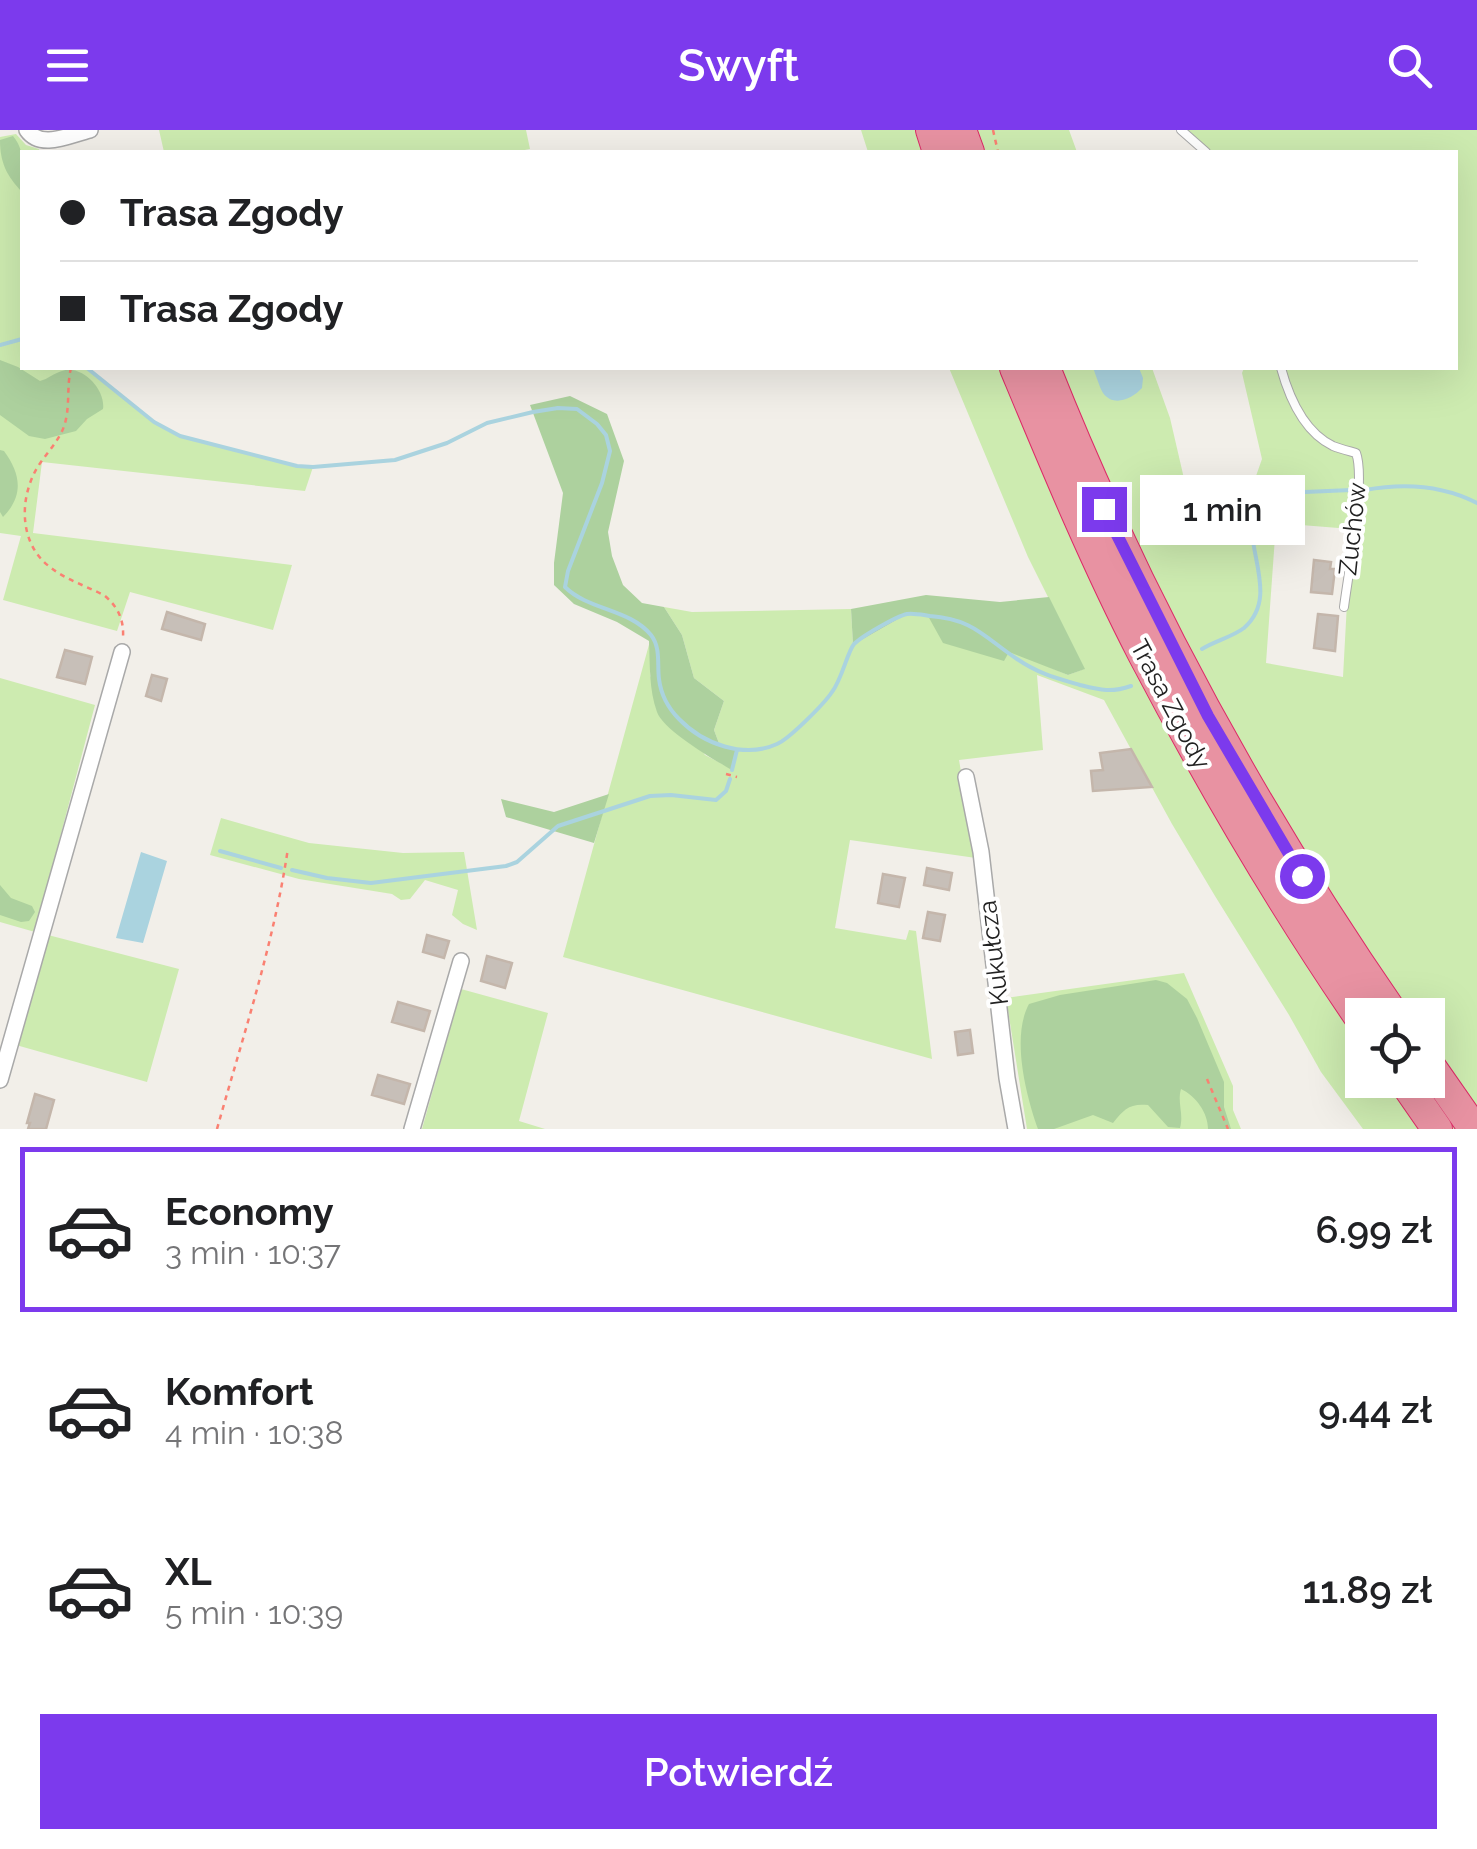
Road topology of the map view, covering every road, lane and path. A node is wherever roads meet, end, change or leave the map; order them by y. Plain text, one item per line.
1 (27, 130) edge
2 (90, 130) edge
3 (1181, 130) edge
4 (1204, 150) edge
5 (71, 370) edge
6 (1016, 370) edge
7 (1046, 370) edge
8 (1283, 370) edge
9 (1344, 607) dead end
10 (122, 652) joint
11 (726, 774) dead end
12 (966, 776) dead end
13 (738, 777) dead end
14 (288, 848) dead end
15 (460, 961) dead end
16 (1347, 998) edge
17 (1383, 998) edge
18 (0, 1080) edge
19 (1207, 1080) dead end
20 (1445, 1087) edge
21 (1416, 1098) edge
22 (217, 1129) edge
23 (412, 1129) edge
24 (1016, 1129) edge
25 (1228, 1129) edge
26 (1437, 1129) edge
27 (1474, 1129) edge

1 - 2 street
3 - 4 lane
5 - 10 path
6 - 16 highway, Trasa Zgody
7 - 17 highway, Trasa Zgody
8 - 9 lane, Zuchów
10 - 18 street
11 - 13 path
12 - 24 street, Kukułcza
14 - 22 path
15 - 23 street
19 - 25 path
20 - 27 highway
21 - 26 highway

